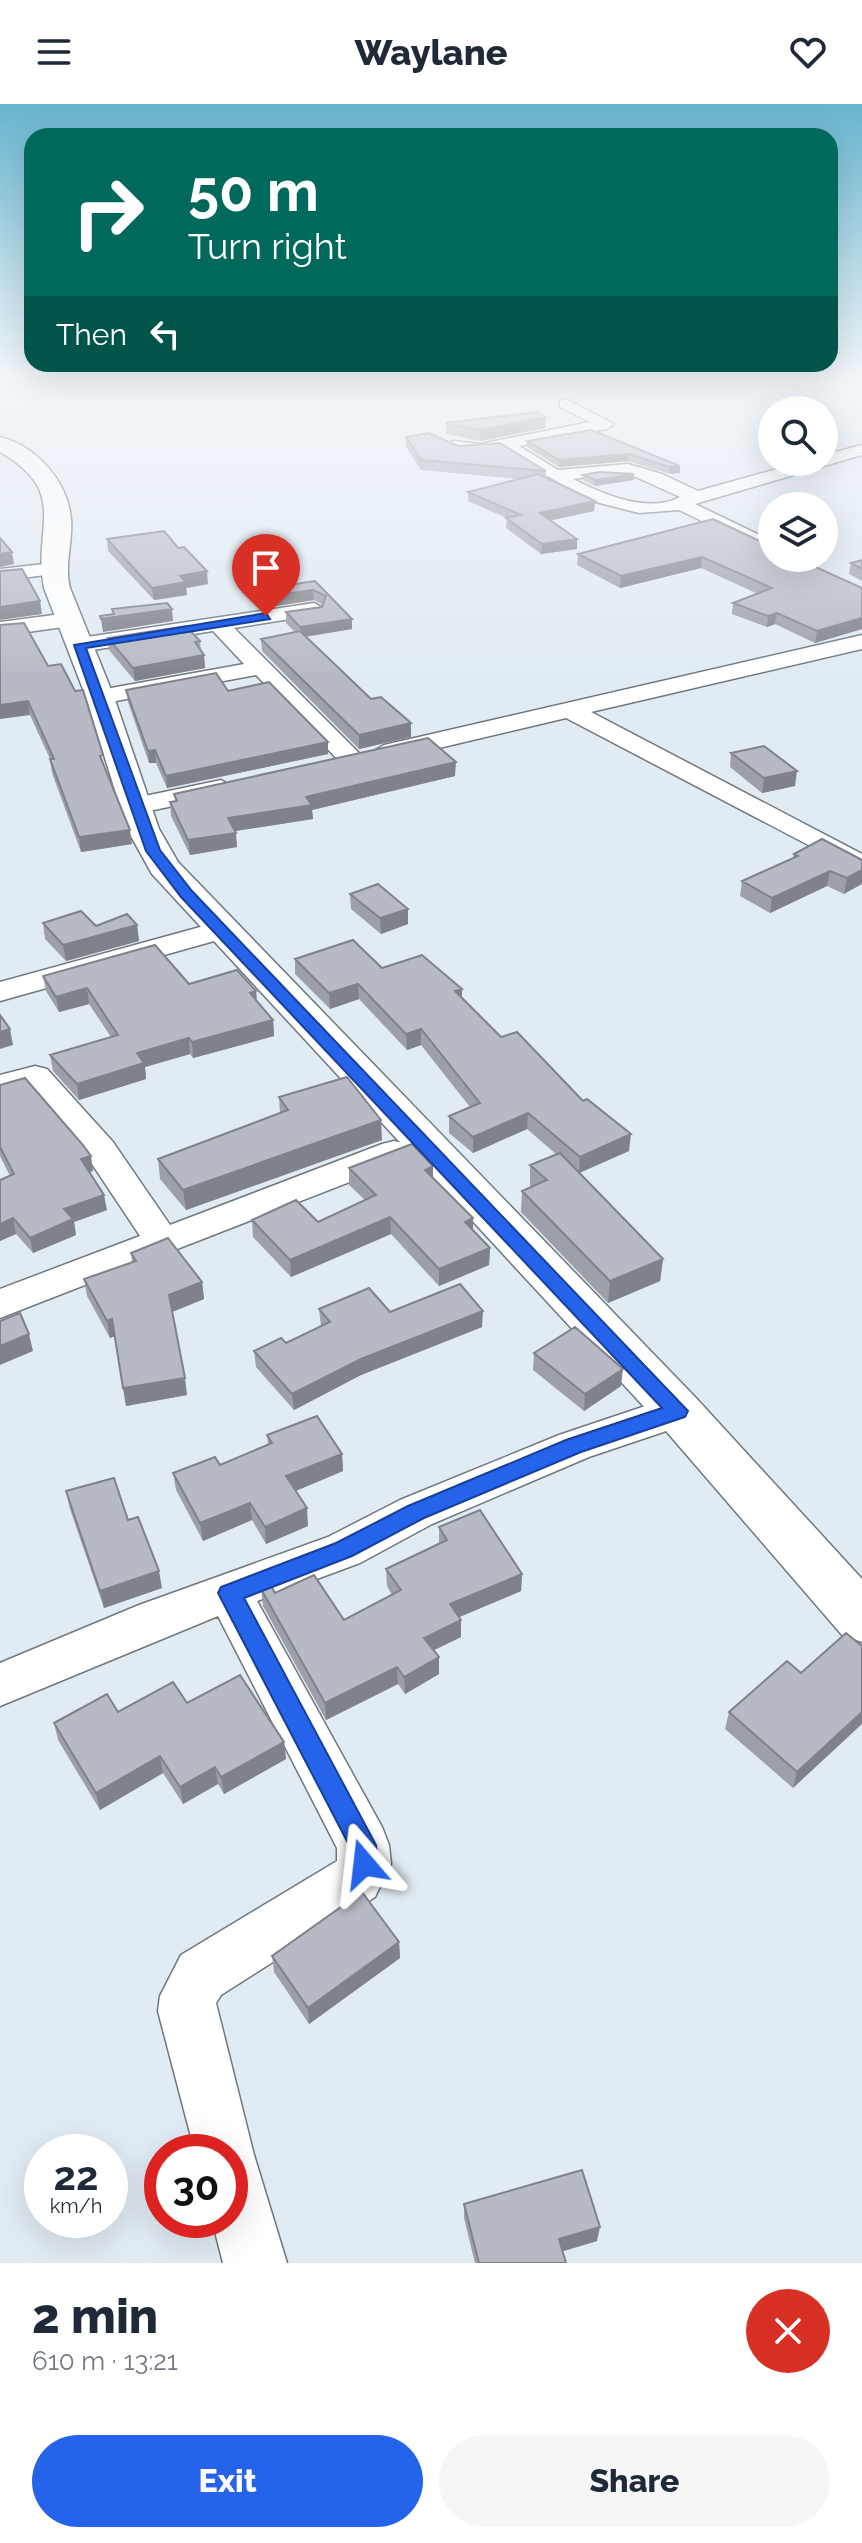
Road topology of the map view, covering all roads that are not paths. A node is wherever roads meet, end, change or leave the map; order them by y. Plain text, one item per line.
1 (43, 477) edge
2 (558, 477) edge
3 (652, 477) edge
4 (772, 477) edge
5 (689, 501) junction
6 (758, 541) edge
7 (53, 569) junction
8 (0, 575) edge
9 (314, 609) edge
10 (218, 624) junction
11 (0, 629) edge
12 (75, 633) junction
13 (862, 642) edge
14 (258, 668) junction
15 (100, 697) junction
16 (569, 710) junction
17 (352, 760) junction
18 (321, 767) edge
19 (243, 783) edge
20 (135, 806) junction
21 (862, 865) edge
22 (222, 930) junction
23 (0, 992) edge
24 (20, 1075) edge
25 (423, 1140) junction
26 (162, 1241) junction
27 (0, 1304) edge
28 (678, 1411) junction
29 (229, 1593) junction
30 (862, 1618) edge
31 (0, 1685) edge
32 (220, 2134) edge
33 (248, 2237) edge
34 (255, 2263) edge

1 - 7 street
2 - 5 street
3 - 5 street
4 - 5 street
5 - 6 street
7 - 8 street
7 - 12 street
9 - 10 street
10 - 12 street
10 - 14 street
11 - 12 street
12 - 15 street
13 - 16 street
14 - 15 street
14 - 17 street
15 - 20 street
16 - 17 street
16 - 21 street
17 - 18 street
19 - 20 street
20 - 22 street
22 - 23 street
22 - 25 street
24 - 26 street
25 - 26 street
25 - 28 street
26 - 27 street
28 - 29 street
28 - 30 street
29 - 31 street
29 - 32 street
33 - 34 street

